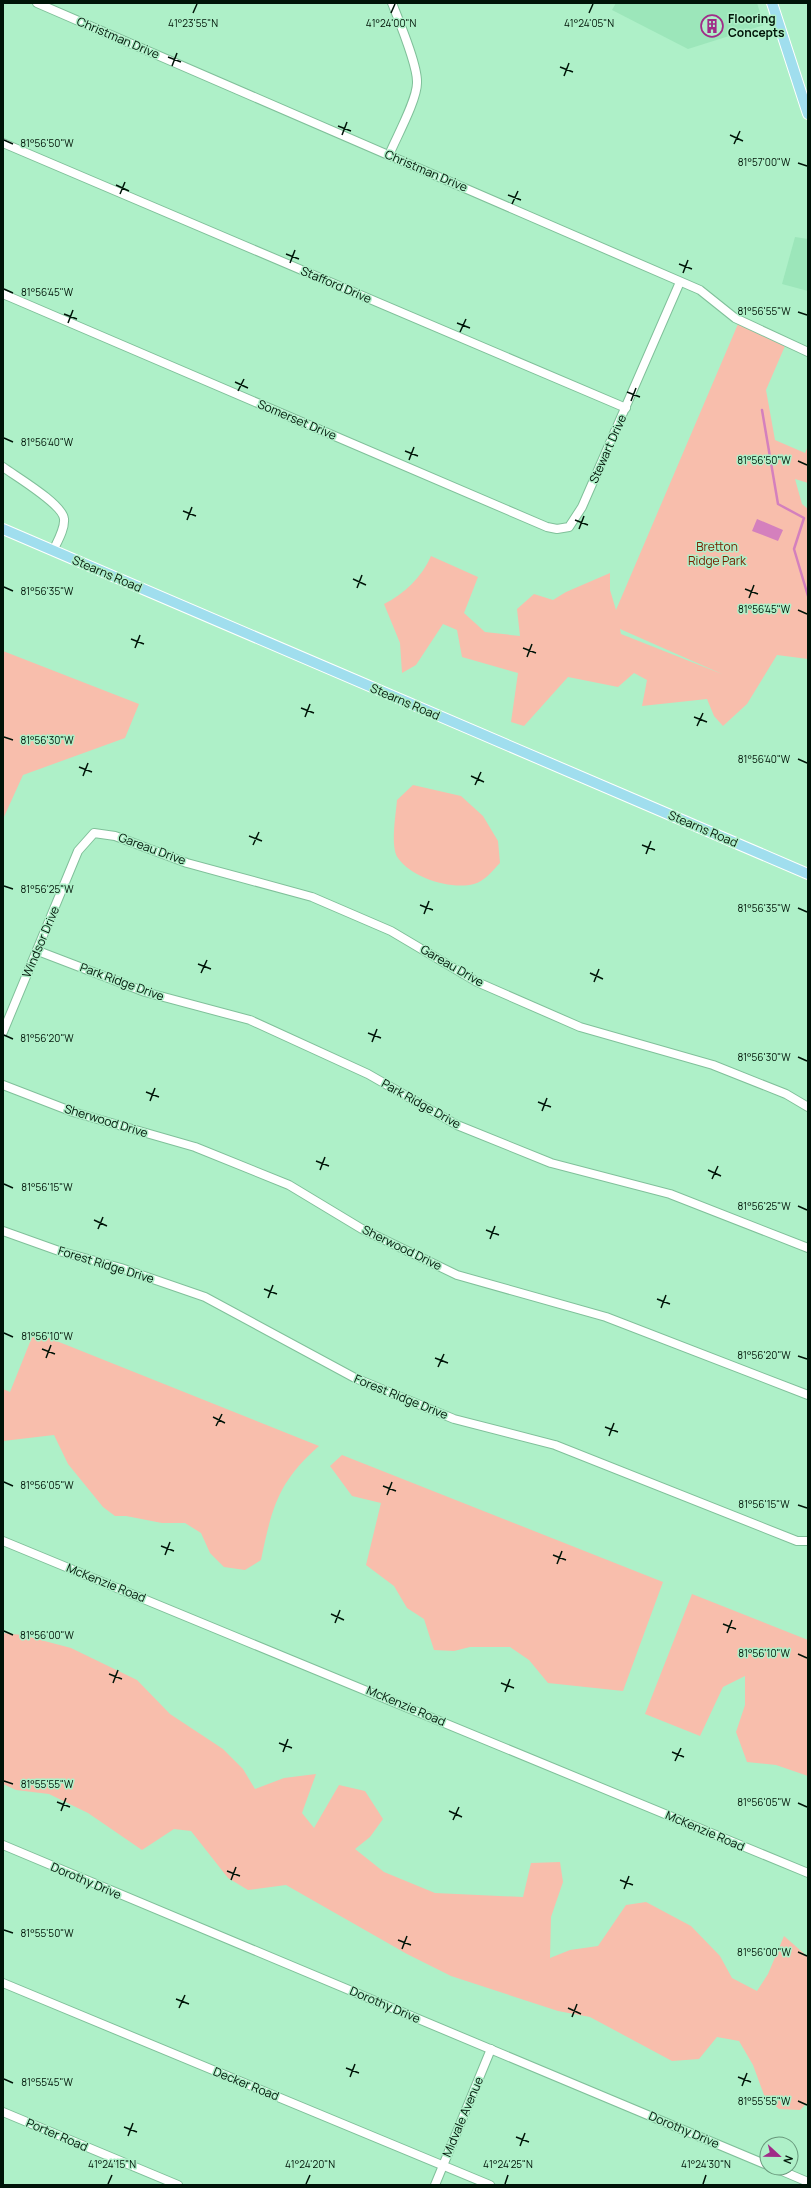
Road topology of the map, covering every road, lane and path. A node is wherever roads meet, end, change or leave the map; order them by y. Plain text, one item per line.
1 (37, 3) edge
2 (392, 3) edge
3 (772, 3) edge
4 (808, 114) edge
5 (3, 143) edge
6 (389, 155) junction
7 (680, 282) junction
8 (3, 294) edge
9 (808, 352) edge
10 (626, 408) junction
11 (3, 466) edge
12 (547, 527) joint
13 (3, 529) edge
14 (53, 551) junction
15 (94, 833) joint
16 (808, 874) edge
17 (38, 951) junction
18 (3, 1032) edge
19 (3, 1085) edge
20 (808, 1107) edge
21 (3, 1231) edge
22 (808, 1248) edge
23 (808, 1395) edge
24 (3, 1541) edge
25 (808, 1541) edge
26 (3, 1845) edge
27 (808, 1873) edge
28 (3, 1984) edge
29 (491, 2049) junction
30 (3, 2112) edge
31 (759, 2162) edge
32 (443, 2166) junction
33 (794, 2176) edge
34 (808, 2182) edge
35 (178, 2185) edge
36 (435, 2185) edge
37 (490, 2185) edge

1 - 6 street, Christman Drive
2 - 6 street
3 - 4 main road
5 - 10 street, Stafford Drive
6 - 7 street, Christman Drive
7 - 9 street, Christman Drive
7 - 10 street, Stewart Drive
8 - 12 street, Somerset Drive
10 - 12 street, Stewart Drive
11 - 14 street
13 - 14 main road, Stearns Road
14 - 16 main road, Stearns Road
15 - 17 street, Windsor Drive
15 - 20 street, Gareau Drive
17 - 18 street, Windsor Drive
17 - 22 street, Park Ridge Drive
19 - 23 street, Sherwood Drive
21 - 25 street, Forest Ridge Drive
24 - 27 street, McKenzie Road
26 - 29 street, Dorothy Drive
28 - 32 street, Decker Road
29 - 31 street, Dorothy Drive
29 - 32 street, Midvale Avenue
30 - 35 street, Porter Road
32 - 36 street, Midvale Avenue
32 - 37 street, Decker Road
33 - 34 street

